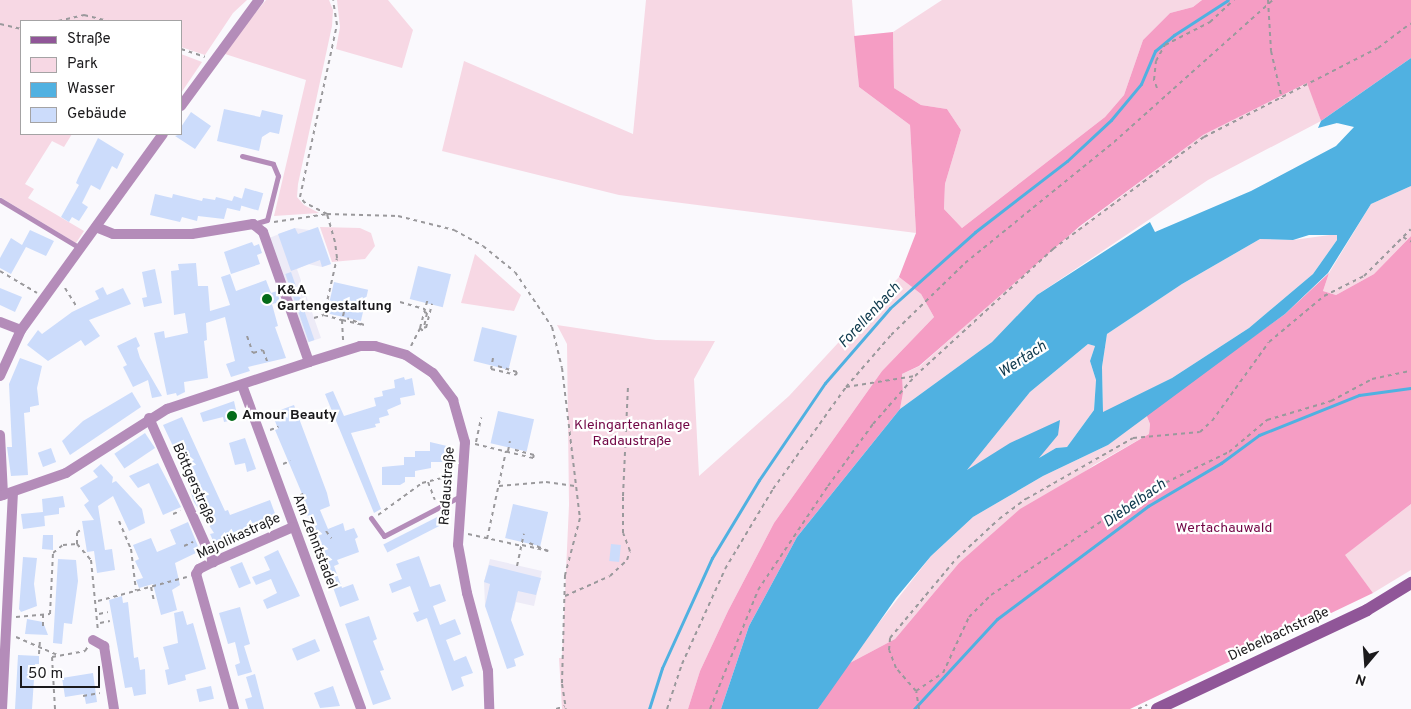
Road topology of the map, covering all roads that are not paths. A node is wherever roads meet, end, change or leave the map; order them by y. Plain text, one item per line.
1 (258, 0) edge
2 (182, 105) edge
3 (161, 135) edge
4 (242, 156) dead end
5 (0, 200) edge
6 (253, 224) junction
7 (96, 227) junction
8 (80, 248) junction
9 (0, 322) edge
10 (21, 330) junction
11 (309, 362) junction
12 (0, 376) edge
13 (242, 385) junction
14 (149, 418) junction
15 (0, 437) edge
16 (5, 494) edge
17 (463, 495) junction
18 (371, 518) road end
19 (293, 527) junction
20 (213, 562) junction
21 (1411, 583) edge
22 (93, 640) road end
23 (2, 709) edge
24 (114, 709) edge
25 (234, 709) edge
26 (361, 709) edge
27 (489, 709) edge
28 (1157, 709) edge

1 - 2 street
3 - 7 street
4 - 6 lane
5 - 8 lane
6 - 7 street
6 - 11 street
7 - 8 street
8 - 10 street
9 - 10 street
10 - 12 street
11 - 13 street, Radaustraße
11 - 17 street, Radaustraße
13 - 14 street, Radaustraße
13 - 19 street, Am Zehntstadel
14 - 16 street, Radaustraße
14 - 20 street, Böttgerstraße
15 - 16 street
16 - 23 street
17 - 18 lane
17 - 27 street, Radaustraße
19 - 20 street, Majolikastraße
19 - 26 street, Am Zehntstadel
20 - 25 street, Majolikastraße
21 - 28 street, Diebelbachstraße
22 - 24 street

